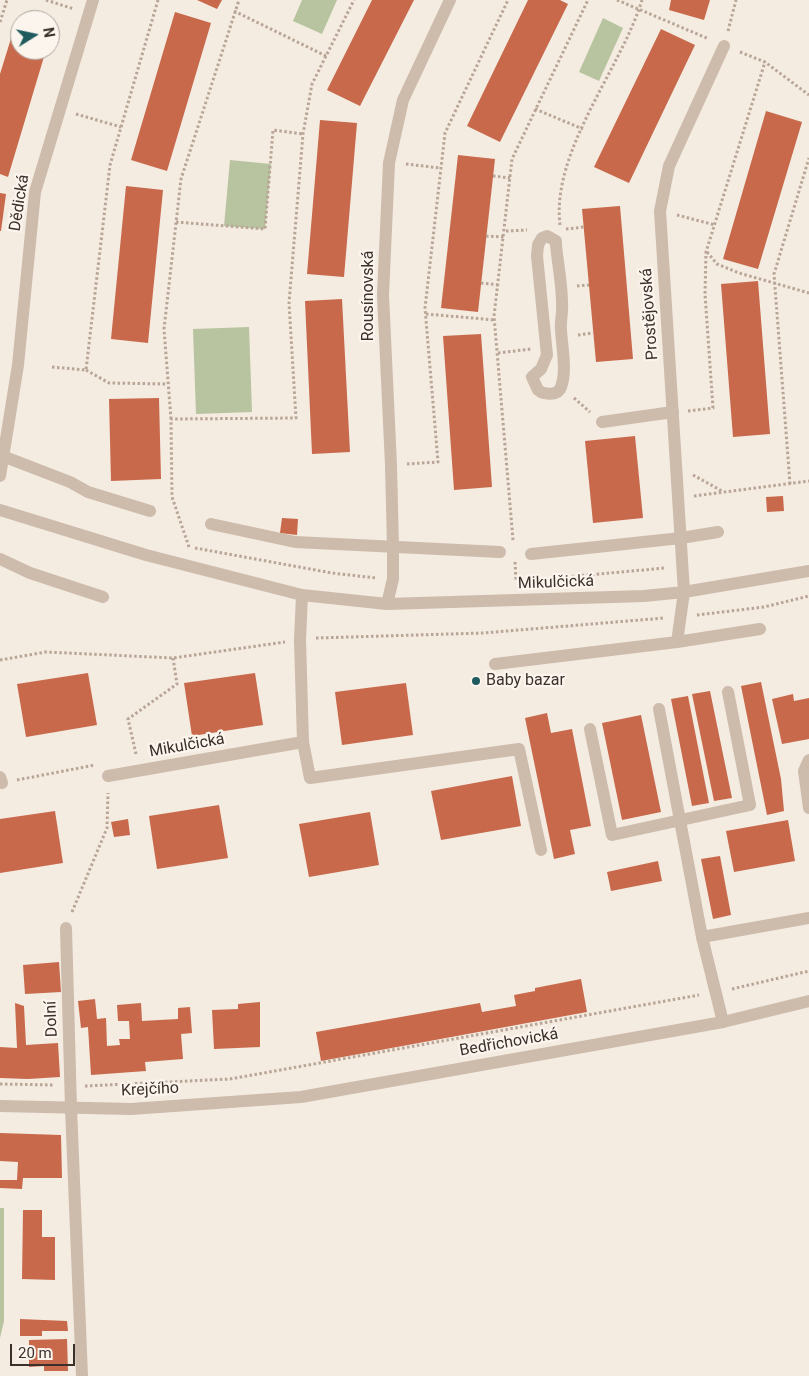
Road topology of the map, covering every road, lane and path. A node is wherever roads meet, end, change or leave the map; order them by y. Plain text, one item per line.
1 (7, 0) edge
2 (46, 0) edge
3 (93, 0) edge
4 (158, 0) edge
5 (239, 0) edge
6 (354, 0) edge
7 (450, 0) edge
8 (508, 0) edge
9 (618, 0) edge
10 (642, 0) edge
11 (736, 0) edge
12 (74, 9) dead end
13 (640, 9) junction
14 (234, 11) junction
15 (0, 22) edge
16 (724, 46) junction
17 (326, 56) junction
18 (765, 62) junction
19 (809, 95) edge
20 (535, 108) dead end
21 (59, 109) junction
22 (121, 127) junction
23 (582, 129) junction
24 (303, 134) junction
25 (809, 158) edge
26 (389, 163) junction
27 (440, 168) junction
28 (493, 176) dead end
29 (510, 178) dead end
30 (660, 211) junction
31 (176, 222) junction
32 (715, 226) junction
33 (584, 228) dead end
34 (486, 236) dead end
35 (505, 237) dead end
36 (706, 252) junction
37 (559, 271) junction
38 (539, 273) junction
39 (481, 283) dead end
40 (774, 283) junction
41 (499, 285) dead end
42 (809, 293) edge
43 (562, 304) junction
44 (542, 307) junction
45 (426, 314) junction
46 (495, 320) dead end
47 (593, 333) dead end
48 (562, 338) junction
49 (545, 341) junction
50 (498, 353) dead end
51 (562, 353) junction
52 (547, 355) junction
53 (52, 367) dead end
54 (541, 369) junction
55 (86, 370) junction
56 (562, 378) junction
57 (167, 384) junction
58 (673, 412) junction
59 (171, 420) junction
60 (602, 422) dead end
61 (2, 456) edge
62 (675, 464) junction
63 (391, 465) junction
64 (0, 476) edge
65 (809, 482) edge
66 (790, 484) junction
67 (723, 492) junction
68 (676, 498) junction
69 (510, 506) dead end
70 (0, 510) edge
71 (150, 511) dead end
72 (211, 524) dead end
73 (512, 530) dead end
74 (718, 532) dead end
75 (681, 538) junction
76 (393, 548) junction
77 (500, 552) dead end
78 (531, 554) dead end
79 (0, 559) edge
80 (682, 564) junction
81 (809, 571) edge
82 (392, 579) junction
83 (507, 582) dead end
84 (684, 592) junction
85 (302, 595) junction
86 (809, 596) edge
87 (103, 598) dead end
88 (387, 604) junction
89 (680, 617) junction
90 (760, 629) dead end
91 (300, 640) junction
92 (677, 642) junction
93 (173, 658) junction
94 (0, 660) edge
95 (495, 664) dead end
96 (728, 692) dead end
97 (659, 709) dead end
98 (590, 729) dead end
99 (303, 742) junction
100 (136, 758) dead end
101 (809, 760) edge
102 (108, 776) junction
103 (1, 780) edge
104 (809, 808) edge
105 (680, 820) junction
106 (540, 850) dead end
107 (809, 918) edge
108 (66, 928) joint
109 (702, 936) junction
110 (809, 972) edge
111 (716, 992) junction
112 (809, 1001) edge
113 (724, 1022) junction
114 (0, 1084) edge
115 (70, 1084) junction
116 (301, 1097) joint
117 (0, 1106) edge
118 (71, 1108) junction
119 (82, 1376) edge

1 - 15 path
2 - 12 path
3 - 21 street, Dědická
4 - 22 path
5 - 14 path
6 - 17 path
7 - 26 street, Rousínovská
8 - 27 path
9 - 13 path
10 - 13 path
11 - 16 path
13 - 16 path
13 - 23 path
14 - 17 path
14 - 31 path
16 - 18 path
16 - 30 street, Prostějovská
17 - 24 path
18 - 19 path
18 - 32 path
20 - 23 path
21 - 22 path
21 - 61 street, Dědická
22 - 55 path
23 - 33 path
24 - 31 path
24 - 59 path
25 - 40 path
26 - 27 path
26 - 63 street, Rousínovská
27 - 45 path
28 - 29 path
30 - 32 path
30 - 58 street, Prostějovská
31 - 57 path
32 - 36 path
34 - 35 path
36 - 40 path
36 - 58 path
37 - 38 street
37 - 38 street
37 - 43 street
38 - 44 street
39 - 41 path
40 - 42 path
40 - 66 path
43 - 44 street
43 - 48 street
44 - 49 street
45 - 46 path
45 - 63 path
47 - 48 path
48 - 51 street
49 - 50 path
49 - 52 street
51 - 52 street
51 - 56 street
52 - 54 street
53 - 55 path
54 - 56 street
54 - 56 street
55 - 57 path
57 - 59 path
58 - 60 street
58 - 62 street, Prostějovská
59 - 82 path
61 - 64 street, Dědická
61 - 71 street
62 - 67 path
62 - 68 street, Prostějovská
63 - 76 street, Rousínovská
65 - 66 path
66 - 67 path
67 - 68 path
68 - 75 street, Prostějovská
69 - 73 path
70 - 85 street, Mikulčická
72 - 76 street
74 - 75 street
75 - 78 street
75 - 80 street, Prostějovská
76 - 77 street
76 - 82 street, Rousínovská
79 - 87 street
80 - 83 path
80 - 84 street, Prostějovská
81 - 84 street, Mikulčická
82 - 88 street, Rousínovská
84 - 88 street, Mikulčická
84 - 89 street, Prostějovská
85 - 88 street, Mikulčická
85 - 91 street
86 - 89 path
89 - 91 path
89 - 92 street, Prostějovská
90 - 92 street
91 - 93 path
91 - 99 street
92 - 95 street
93 - 94 path
93 - 100 path
96 - 105 street
97 - 105 street
98 - 105 street
99 - 102 street, Mikulčická
99 - 106 street
101 - 104 street
102 - 103 path
102 - 108 path
105 - 109 street
107 - 109 street
108 - 115 street, Dolní
109 - 111 street
110 - 111 path
111 - 113 street
111 - 115 path
112 - 113 street, Bedřichovická
113 - 116 street, Bedřichovická
114 - 115 path
115 - 118 street, Dolní
116 - 118 street, Krejčího
117 - 118 street, Krejčího
118 - 119 street, Dolní

